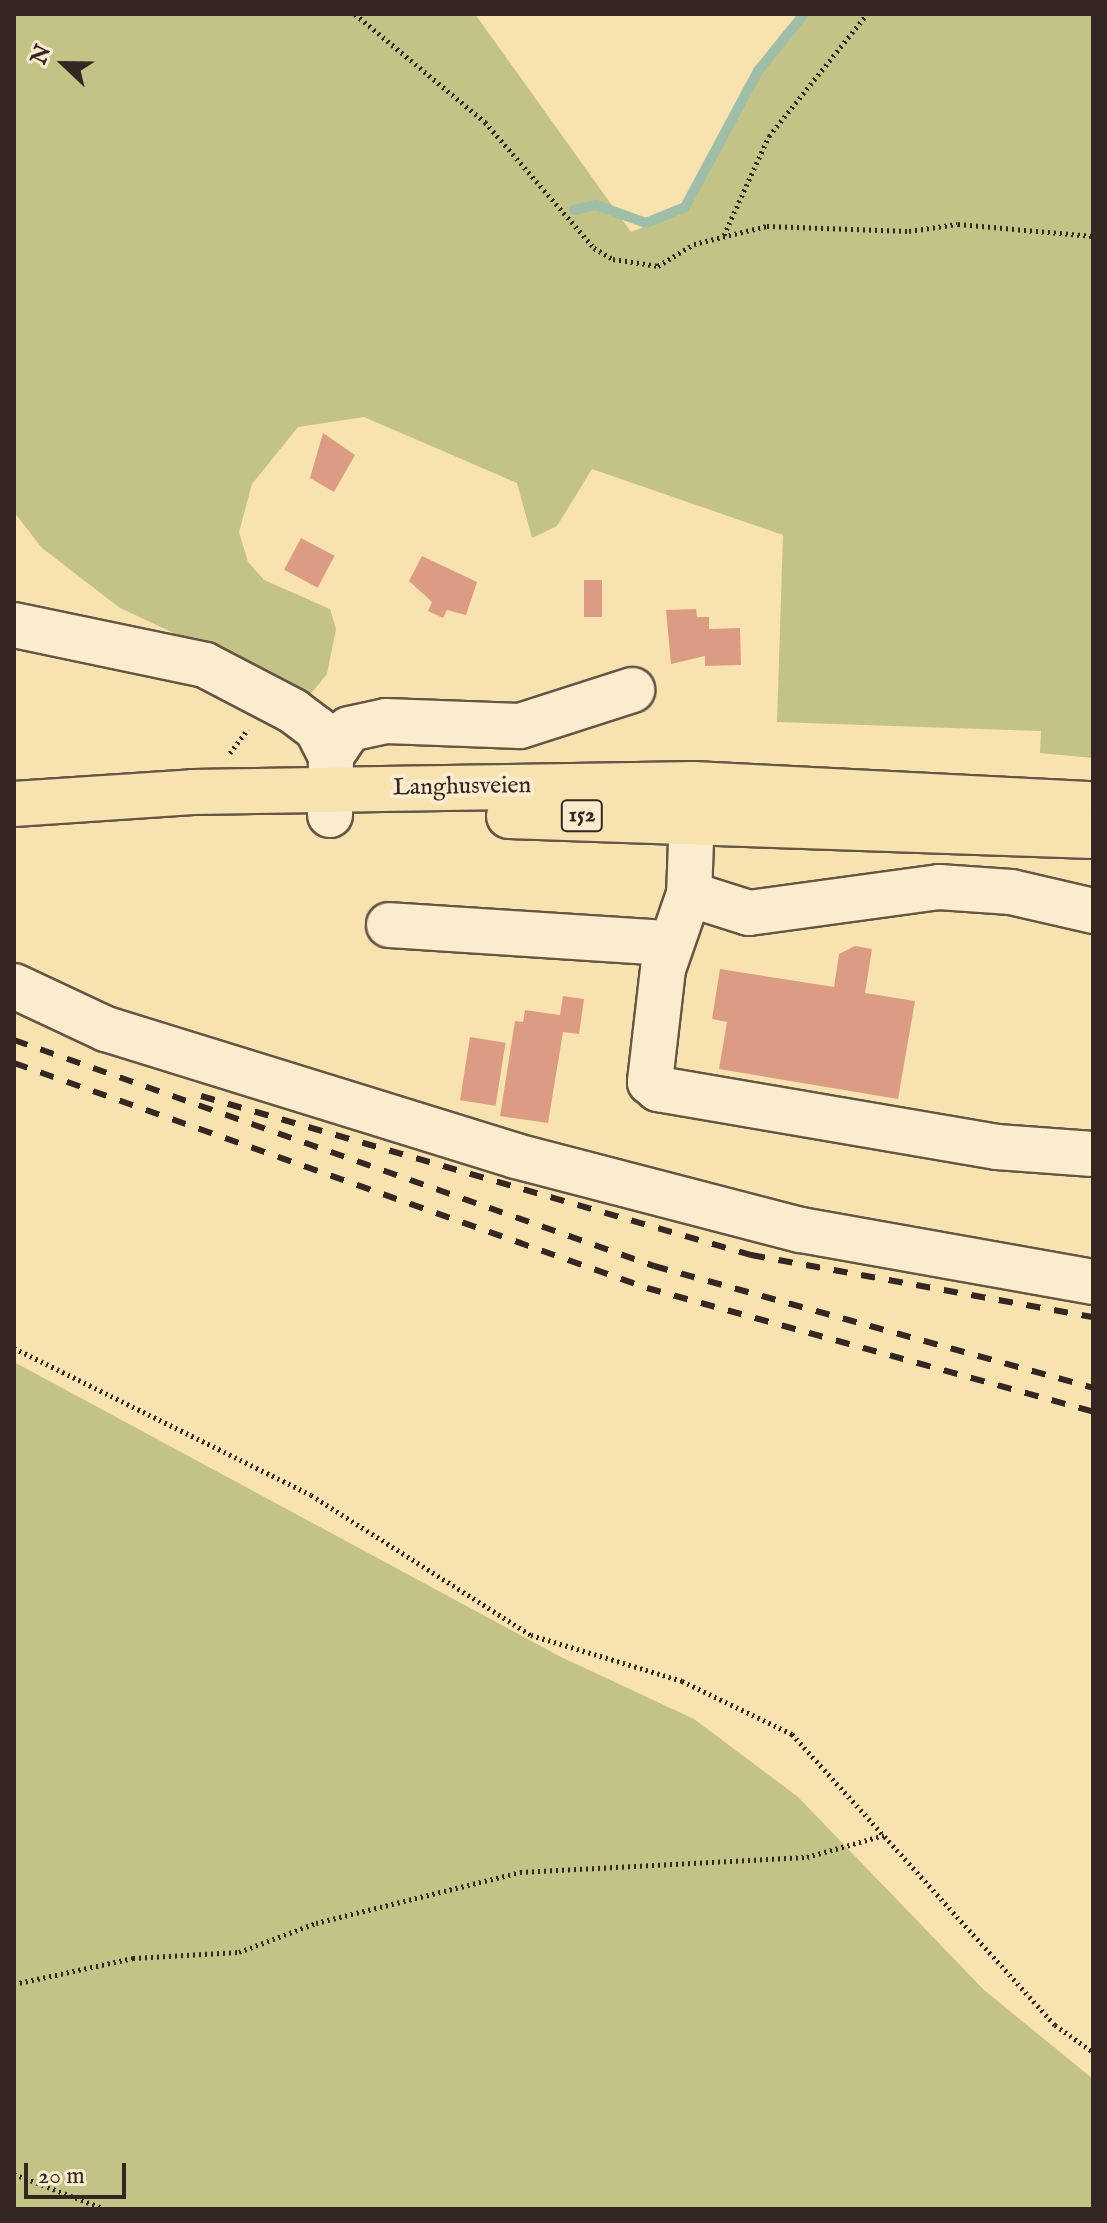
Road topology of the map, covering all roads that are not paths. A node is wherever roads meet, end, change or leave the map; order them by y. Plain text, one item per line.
1 (14, 625) edge
2 (632, 690) dead end
3 (330, 787) junction
4 (693, 800) junction
5 (14, 804) edge
6 (1093, 804) edge
7 (1093, 836) edge
8 (689, 894) junction
9 (1093, 911) edge
10 (389, 925) dead end
11 (667, 943) junction
12 (14, 986) edge
13 (1093, 1154) edge
14 (1093, 1282) edge

1 - 3 lane
2 - 3 lane
3 - 4 main road, Langhusveien / 152
3 - 5 main road, Langhusveien / 152
4 - 6 main road, Langhusveien / 152
4 - 7 main road, Langhusveien / 152
4 - 8 lane
8 - 9 lane
8 - 11 lane
10 - 11 lane
11 - 13 lane
12 - 14 lane

